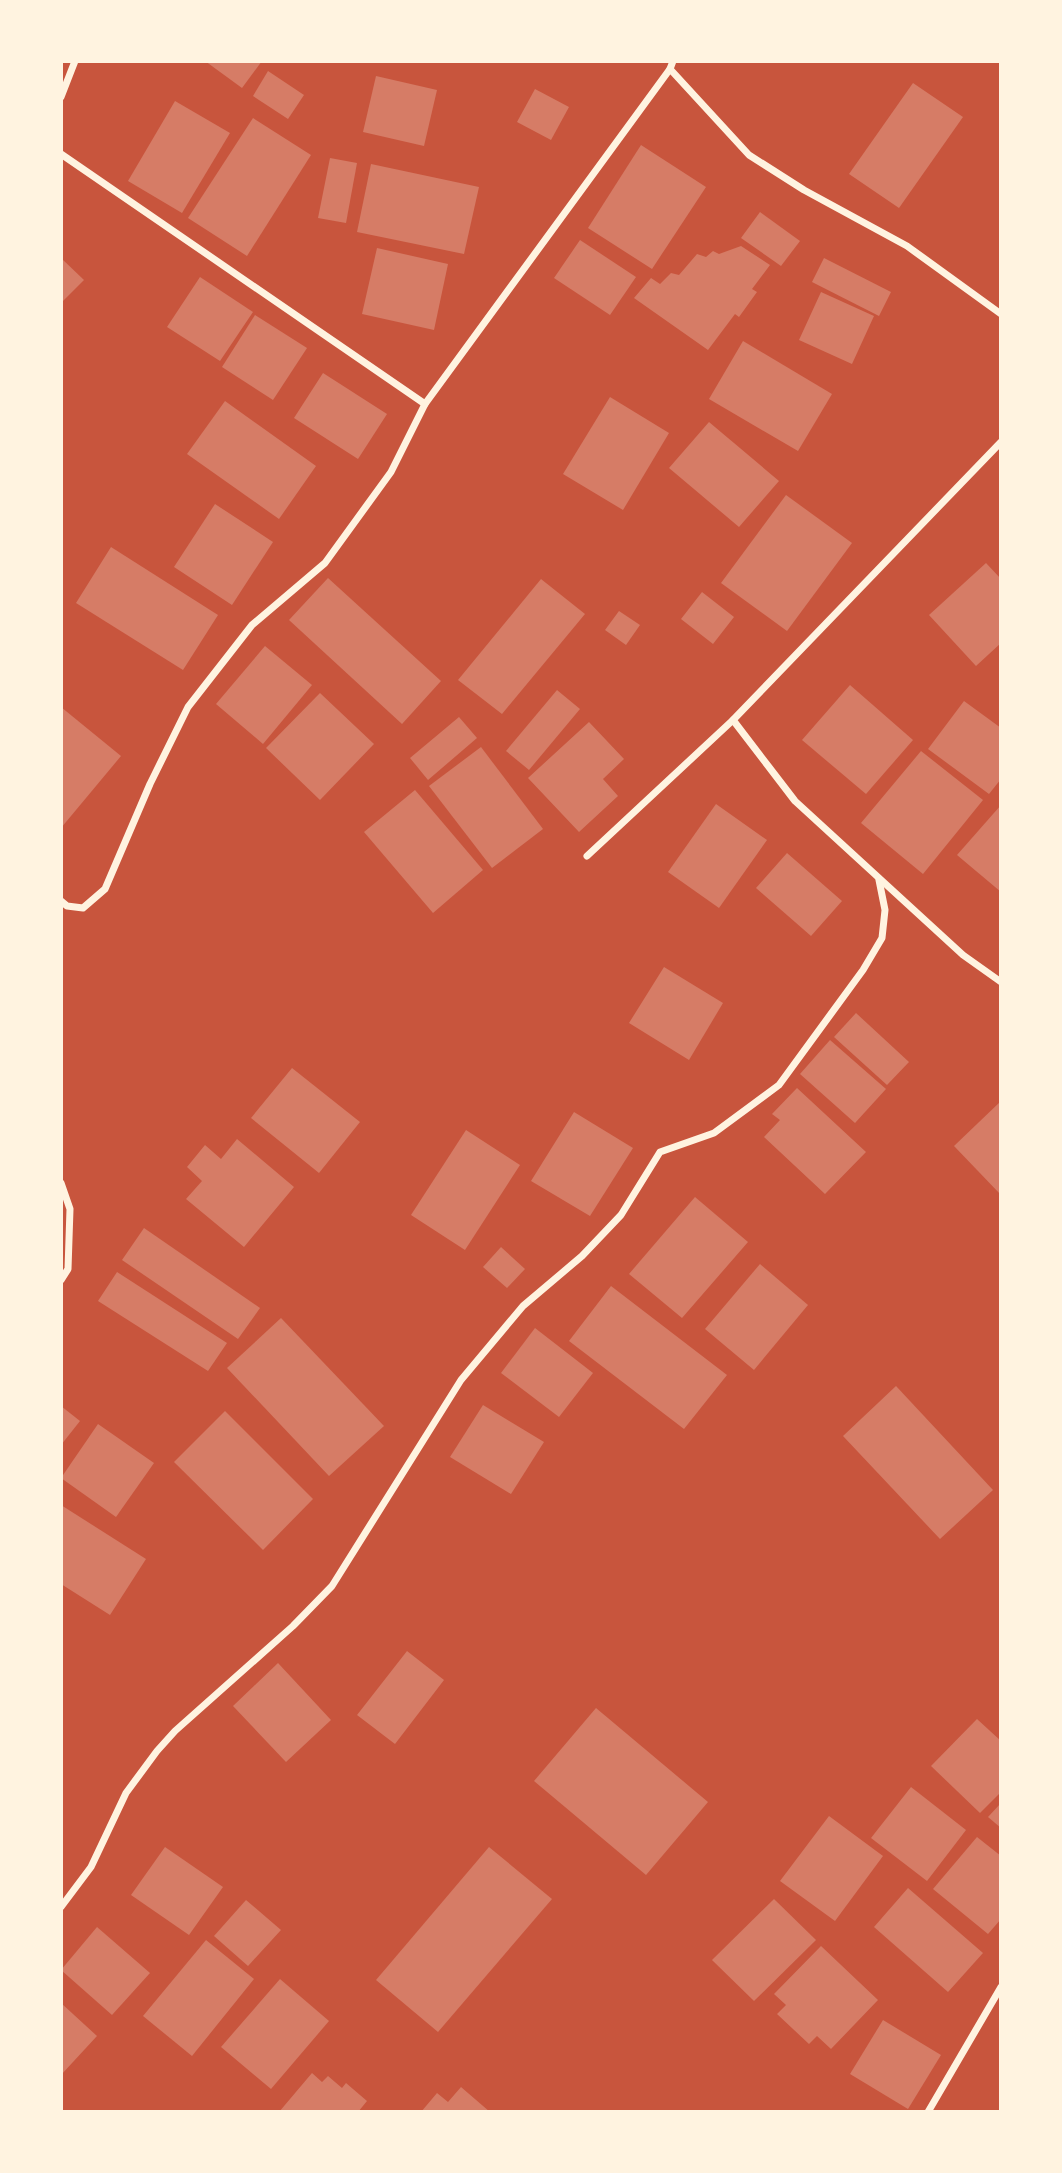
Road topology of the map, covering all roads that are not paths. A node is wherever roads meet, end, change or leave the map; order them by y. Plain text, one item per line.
1 (75, 61) edge
2 (672, 65) edge
3 (61, 97) edge
4 (61, 154) edge
5 (1001, 314) edge
6 (425, 404) junction
7 (1001, 442) edge
8 (733, 720) junction
9 (587, 856) dead end
10 (879, 880) junction
11 (61, 901) edge
12 (1001, 982) edge
13 (61, 1183) edge
14 (61, 1280) edge
15 (61, 1907) edge
16 (1001, 1987) edge
17 (928, 2112) edge

1 - 3 street
2 - 5 street
2 - 6 street
4 - 6 street
6 - 11 street
7 - 8 street
8 - 9 street
8 - 10 street
10 - 12 street
10 - 15 street
13 - 14 street
16 - 17 street

